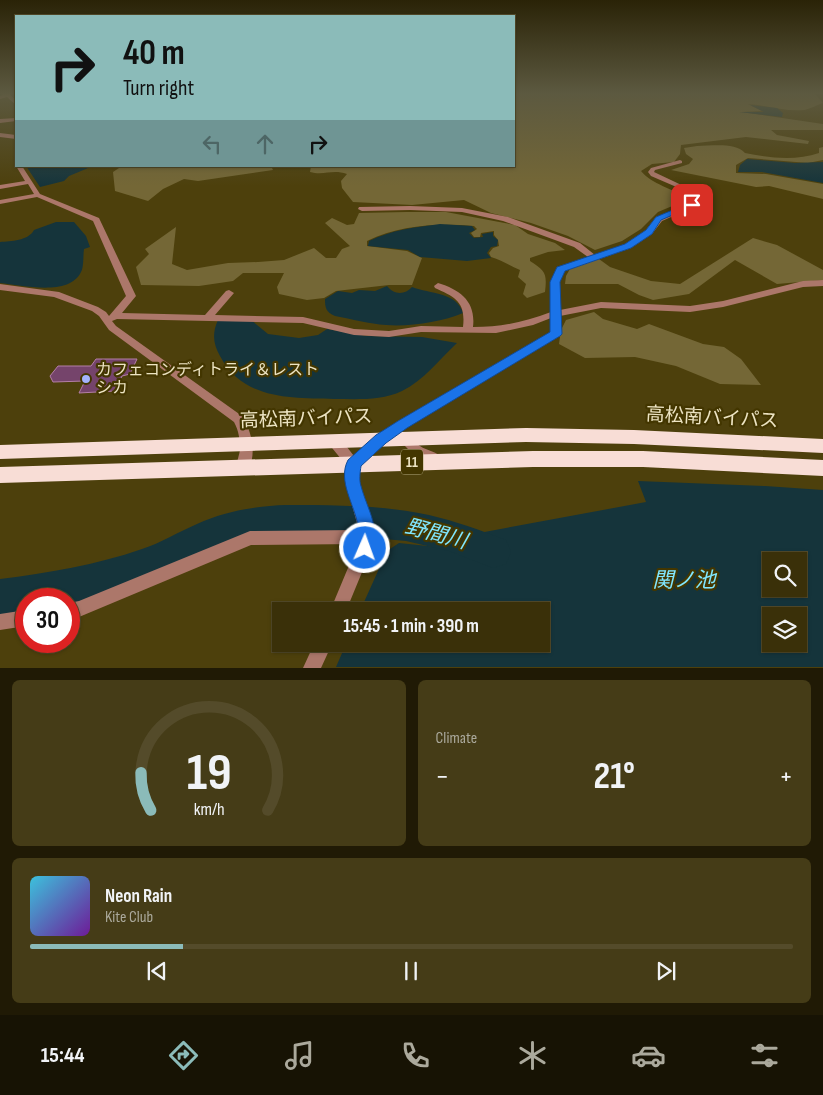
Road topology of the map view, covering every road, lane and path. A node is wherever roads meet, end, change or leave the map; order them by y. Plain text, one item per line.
1 (0, 135) edge
2 (13, 136) edge
3 (0, 140) edge
4 (680, 162) dead end
5 (20, 167) edge
6 (30, 182) junction
7 (0, 187) edge
8 (38, 194) junction
9 (0, 202) edge
10 (362, 209) dead end
11 (593, 257) junction
12 (823, 283) edge
13 (438, 286) dead end
14 (0, 287) edge
15 (229, 294) dead end
16 (554, 314) junction
17 (208, 317) junction
18 (111, 318) junction
19 (468, 328) junction
20 (403, 431) junction
21 (381, 439) junction
22 (332, 440) junction
23 (247, 444) junction
24 (823, 446) edge
25 (0, 452) edge
26 (442, 461) junction
27 (353, 464) junction
28 (243, 467) junction
29 (823, 468) edge
30 (0, 475) edge
31 (367, 537) junction
32 (342, 602) edge
33 (80, 609) edge
34 (15, 620) edge
35 (0, 622) edge
36 (319, 652) edge
37 (312, 668) edge

1 - 2 street
2 - 3 street
4 - 11 street
5 - 6 street
6 - 7 street
6 - 8 street
8 - 9 street
8 - 18 street
10 - 11 street
11 - 16 street
12 - 16 street
13 - 19 street
14 - 18 street
15 - 17 street
16 - 19 street
16 - 20 street
17 - 18 street
17 - 19 street
18 - 23 street
20 - 21 highway, 高松南バイパス / 11
20 - 24 highway, 高松南バイパス / 11
20 - 26 street
21 - 22 highway, 高松南バイパス / 11
21 - 27 street
22 - 23 highway, 高松南バイパス / 11
22 - 27 street
23 - 25 highway, 高松南バイパス / 11
23 - 28 street
26 - 27 highway, 11
26 - 29 highway, 11
27 - 28 highway, 11
27 - 31 street
28 - 30 highway, 11
31 - 32 street
31 - 33 street
34 - 35 street
36 - 37 street

